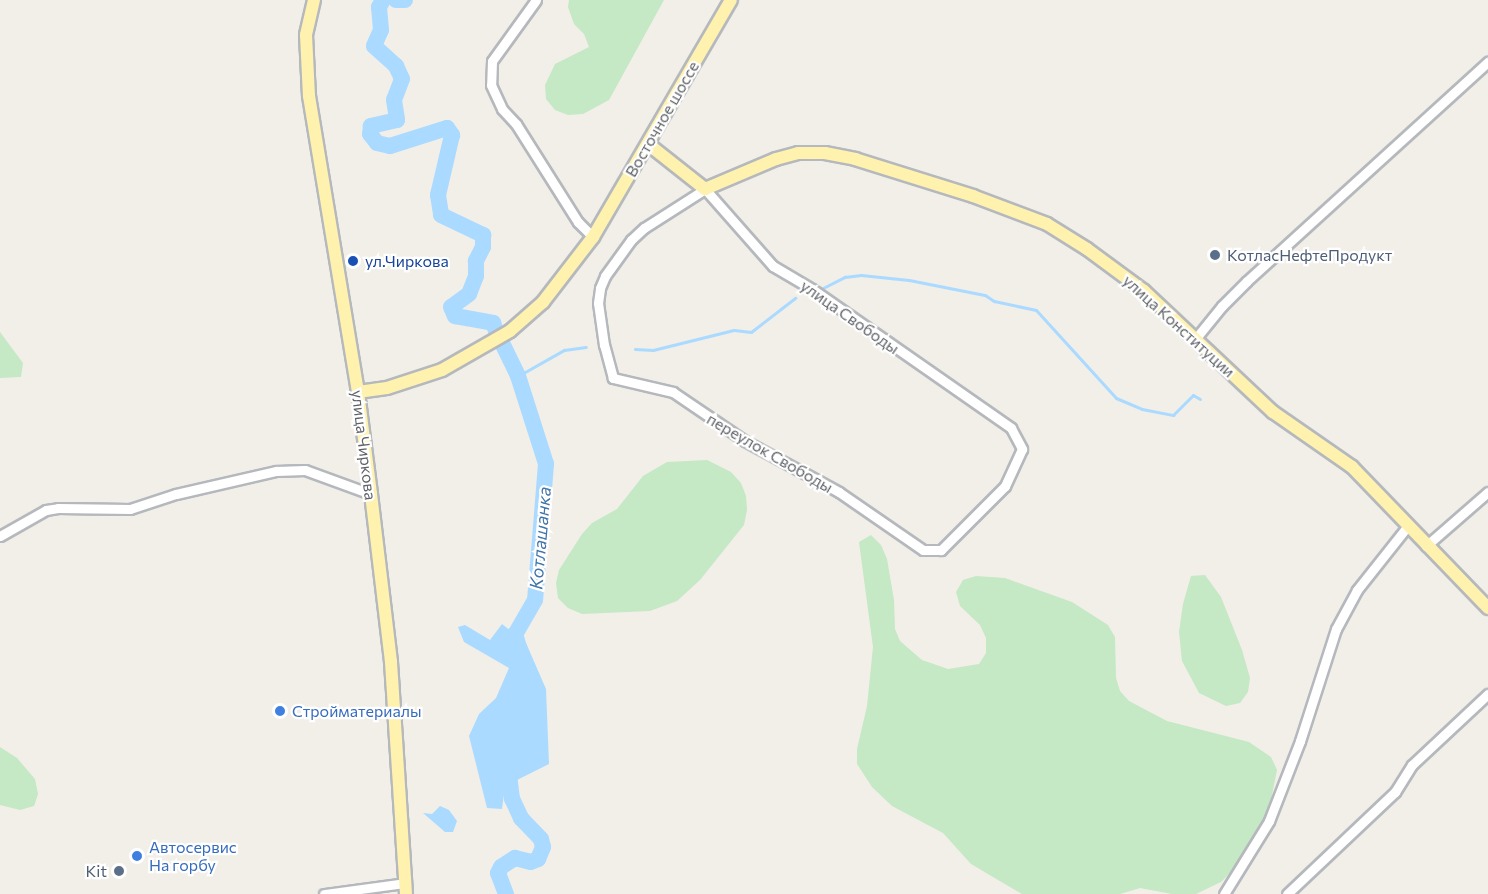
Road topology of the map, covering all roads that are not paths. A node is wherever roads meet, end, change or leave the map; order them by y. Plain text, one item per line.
1 (314, 0) edge
2 (536, 0) edge
3 (731, 0) edge
4 (1488, 62) edge
5 (648, 144) junction
6 (705, 189) junction
7 (592, 237) junction
8 (1196, 338) junction
9 (358, 392) junction
10 (1488, 492) edge
11 (371, 494) junction
12 (1407, 527) junction
13 (0, 536) edge
14 (1426, 546) junction
15 (922, 550) joint
16 (1488, 608) edge
17 (1488, 694) edge
18 (406, 889) edge
19 (324, 894) edge
20 (1224, 894) edge
21 (1287, 894) edge

1 - 9 main road, улица Чиркова
2 - 7 street
3 - 5 main road, Восточное шоссе
4 - 8 street
5 - 6 main road
5 - 7 main road, Восточное шоссе
6 - 8 main road, улица Конституции
6 - 15 street, улица Свободы
6 - 15 street, переулок Свободы
7 - 9 main road, Восточное шоссе
8 - 12 main road, улица Конституции
9 - 11 main road, улица Чиркова
10 - 14 street
11 - 13 street
11 - 18 main road, улица Чиркова
12 - 14 main road, улица Конституции
12 - 20 street
14 - 16 main road, улица Конституции
17 - 21 street
18 - 19 street

